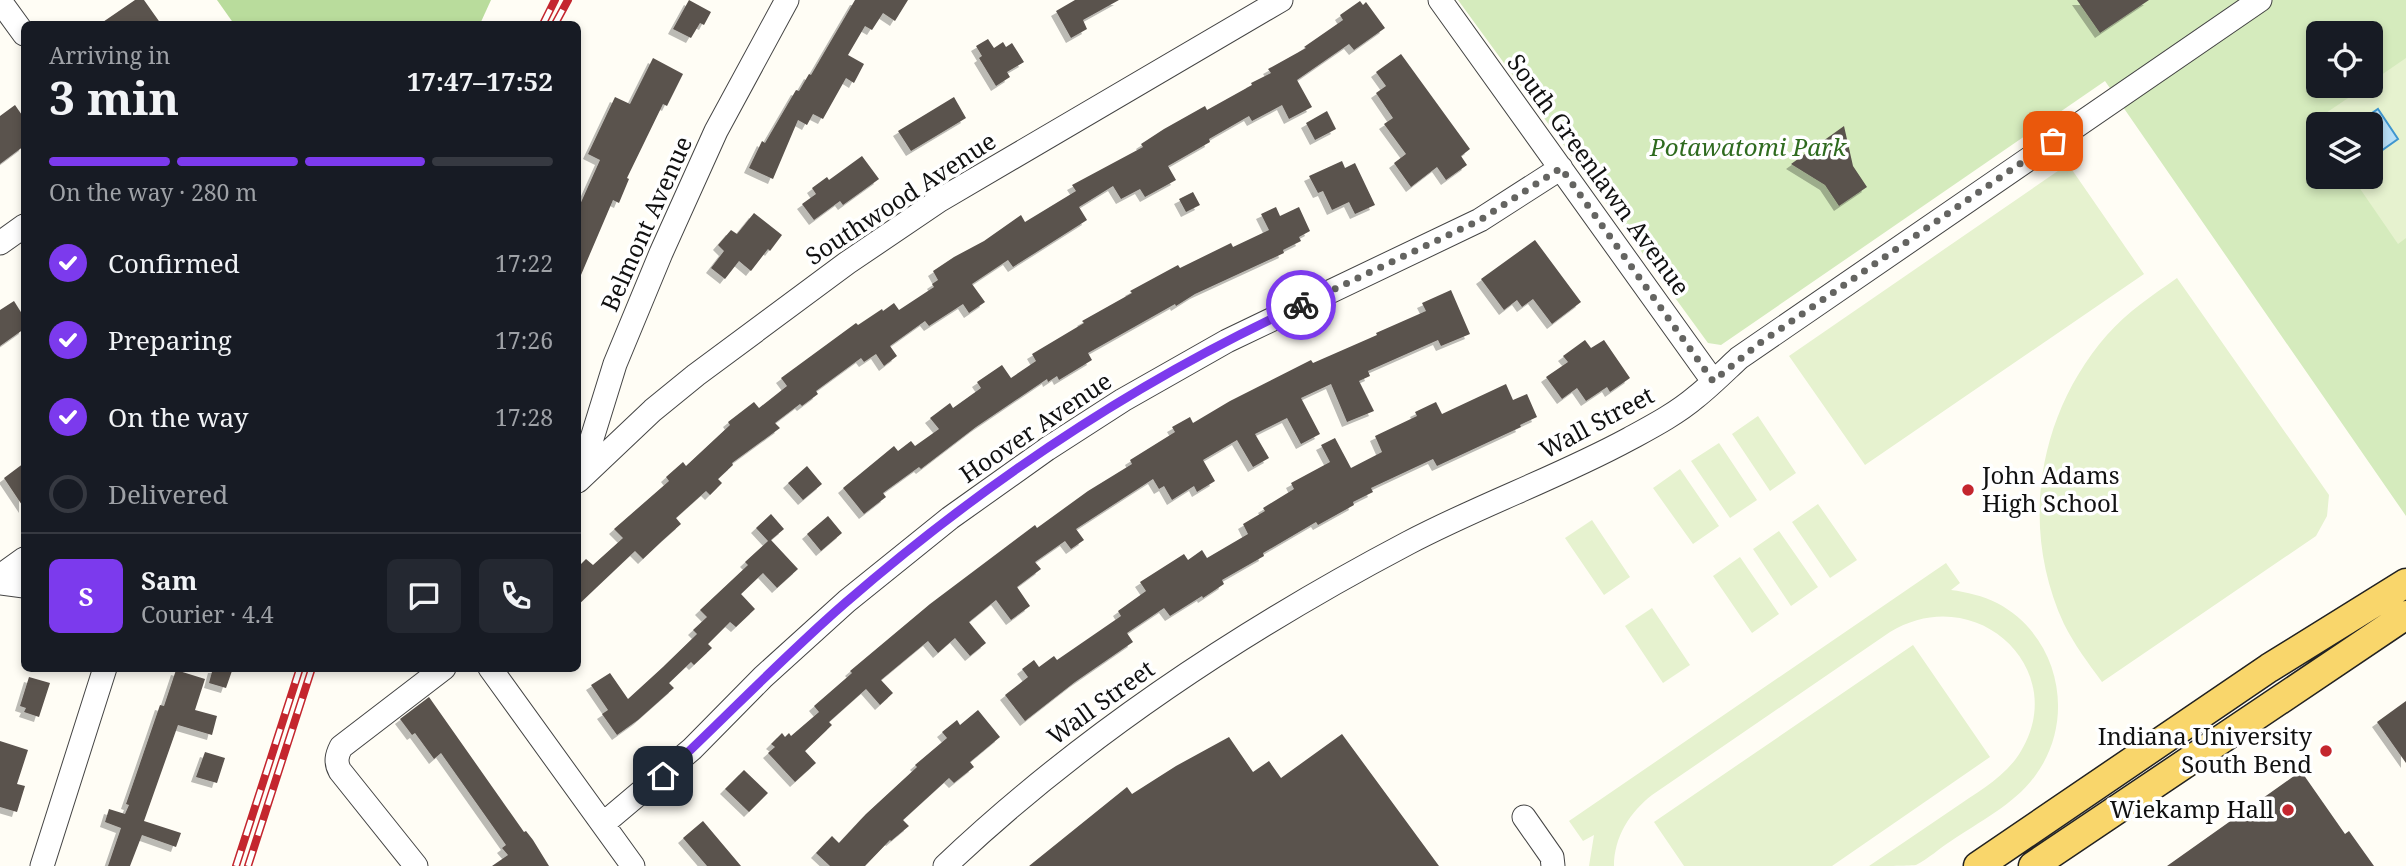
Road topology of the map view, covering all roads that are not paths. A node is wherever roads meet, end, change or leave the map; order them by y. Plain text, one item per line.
1 (787, 0) edge
2 (1281, 0) edge
3 (1440, 0) edge
4 (2260, 0) edge
5 (0, 1) edge
6 (21, 30) edge
7 (1561, 168) junction
8 (21, 228) edge
9 (0, 243) edge
10 (1713, 381) junction
11 (581, 471) edge
12 (581, 477) edge
13 (21, 561) edge
14 (0, 576) edge
15 (0, 583) edge
16 (2406, 583) edge
17 (21, 586) edge
18 (2406, 615) edge
19 (104, 672) edge
20 (439, 672) edge
21 (493, 672) edge
22 (1524, 817) dead end
23 (603, 824) junction
24 (42, 866) edge
25 (416, 866) edge
26 (633, 866) edge
27 (946, 866) edge
28 (1553, 866) edge
29 (1978, 866) edge
30 (2033, 866) edge

1 - 11 street, Belmont Avenue
2 - 12 street, Southwood Avenue
3 - 7 street, South Greenlawn Avenue
4 - 10 street, Wall Street
5 - 6 street
7 - 10 street, South Greenlawn Avenue
7 - 23 street, Hoover Avenue
8 - 9 street
10 - 27 street, Wall Street
13 - 14 street
15 - 17 street
16 - 29 main road
18 - 30 main road
19 - 24 street
20 - 25 street
21 - 23 street
22 - 28 street
23 - 26 street

